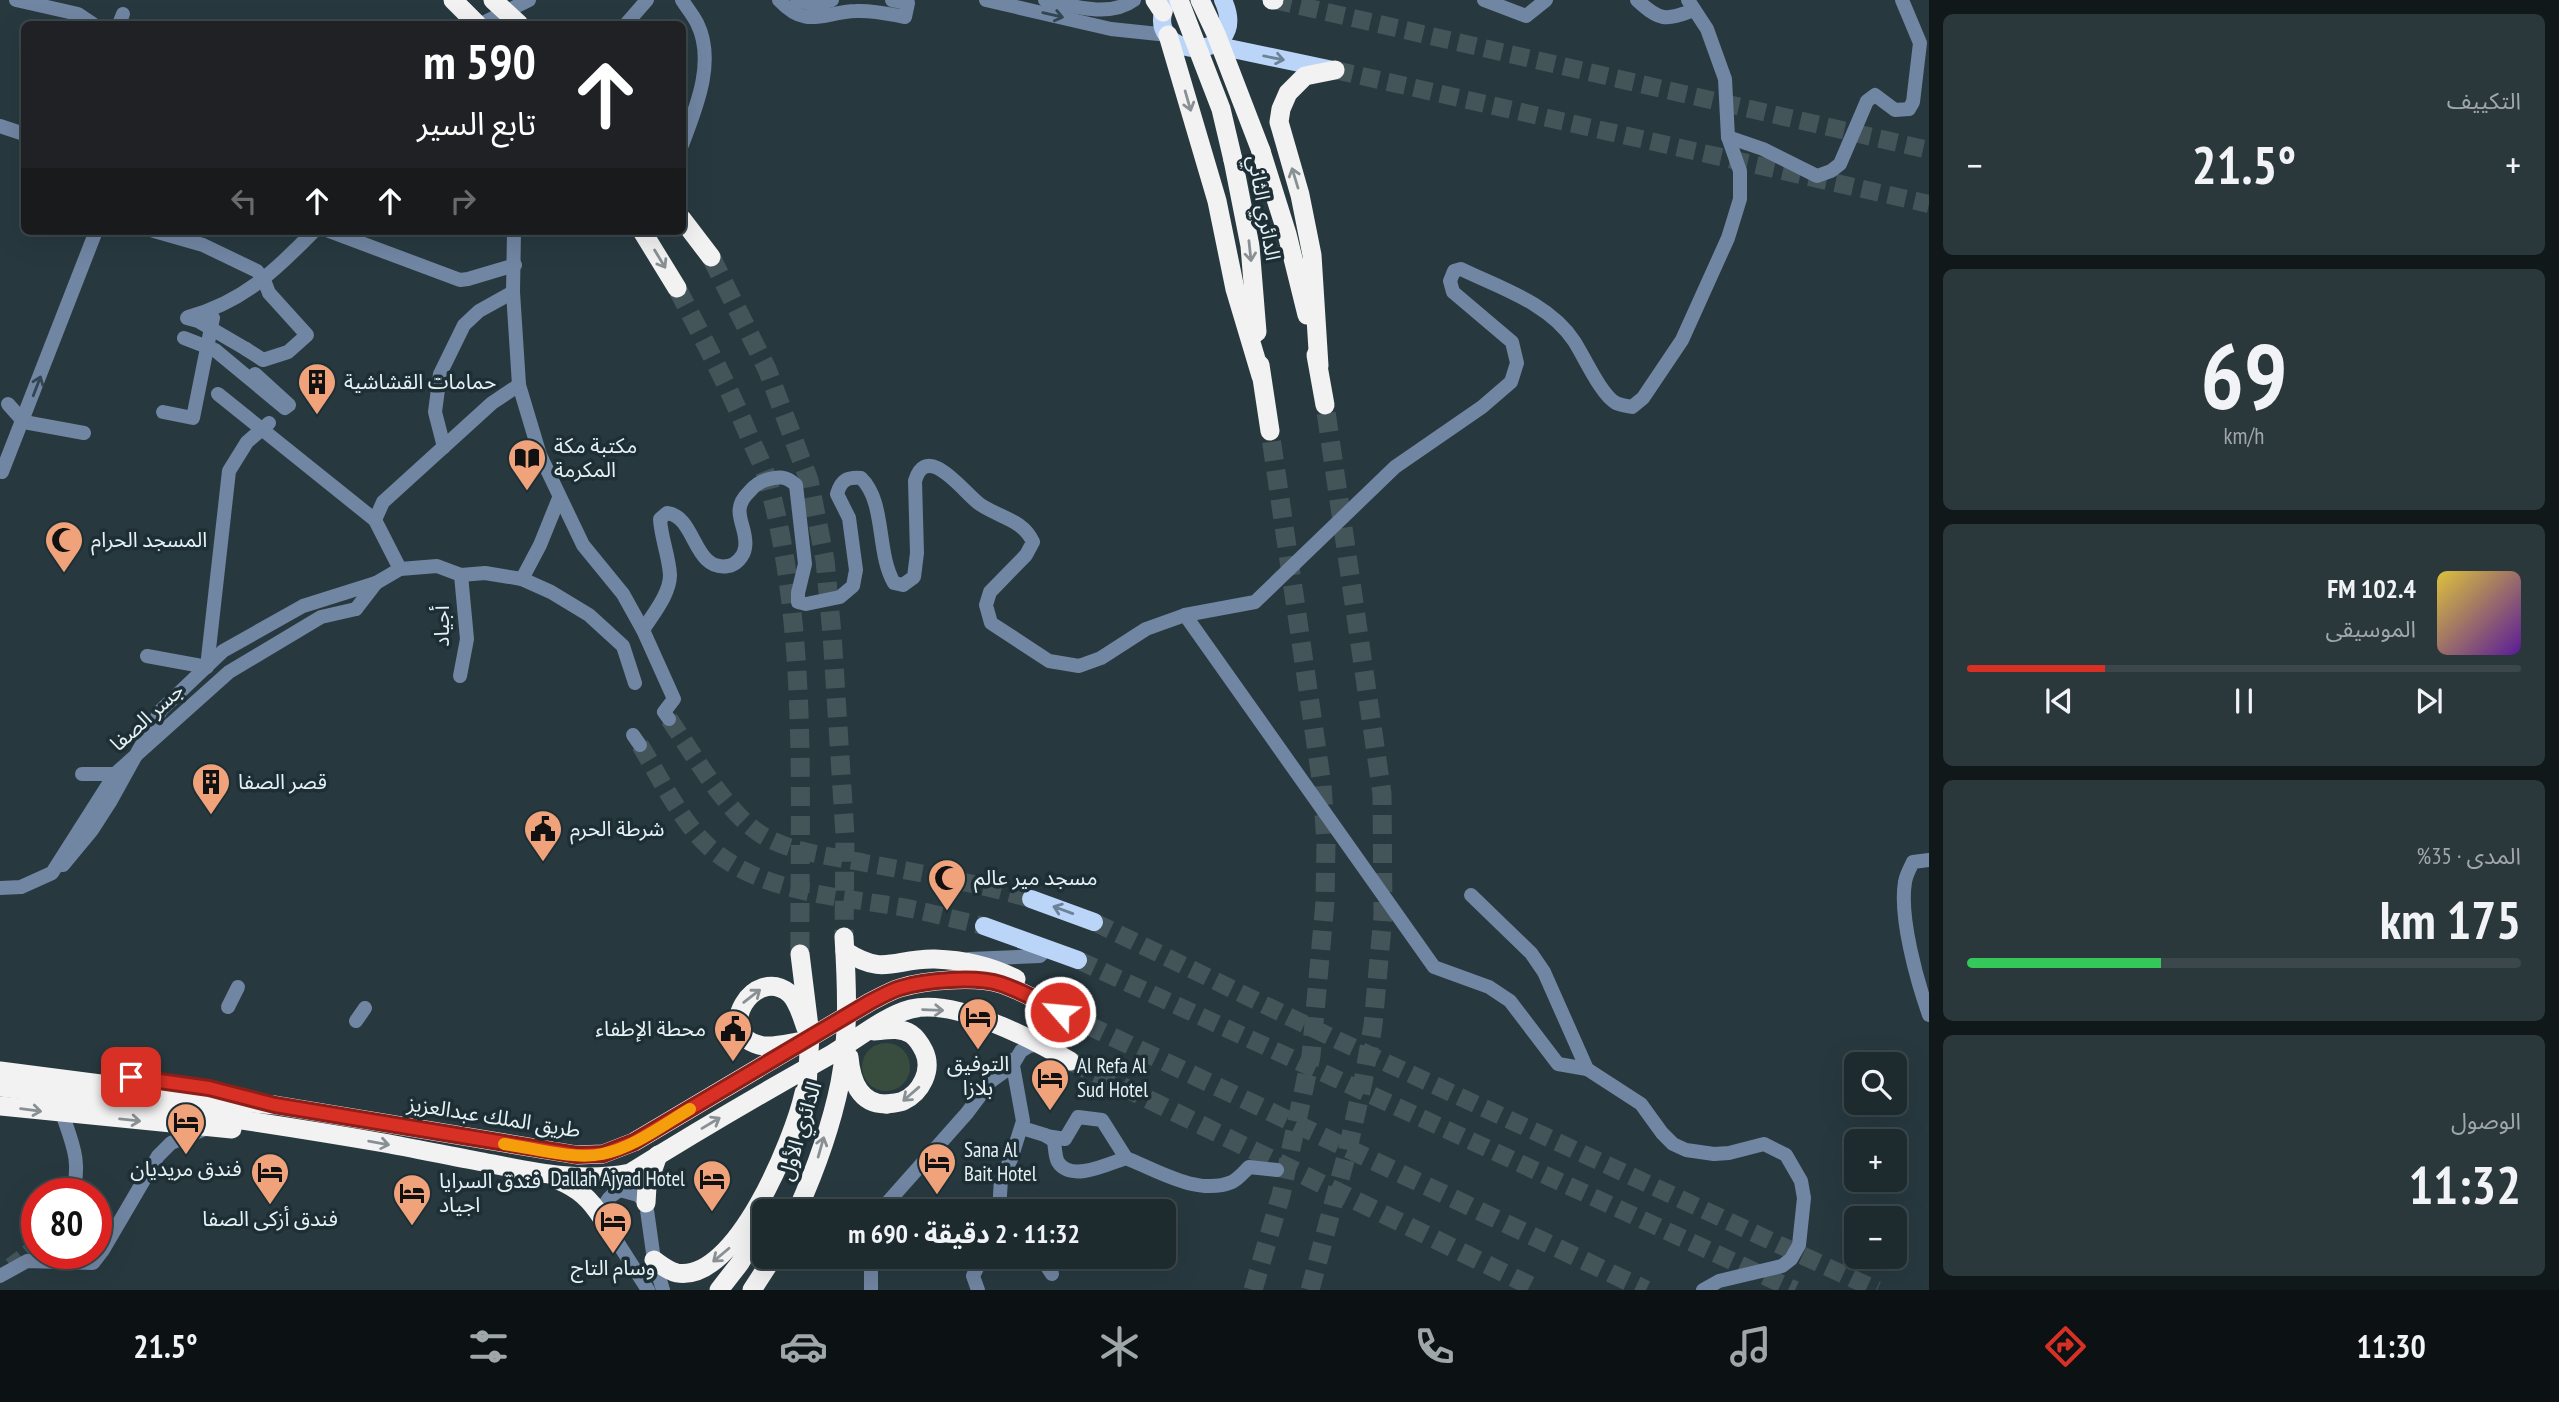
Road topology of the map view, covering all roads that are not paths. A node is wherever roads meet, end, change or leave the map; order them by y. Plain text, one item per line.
1 (16, 0) edge
2 (453, 0) edge
3 (493, 0) edge
4 (530, 0) edge
5 (647, 0) edge
6 (682, 0) edge
7 (779, 0) edge
8 (797, 0) edge
9 (832, 0) edge
10 (892, 0) edge
11 (986, 0) edge
12 (1045, 0) edge
13 (1134, 0) edge
14 (1200, 0) edge
15 (1223, 0) edge
16 (1484, 0) edge
17 (1546, 0) edge
18 (1637, 0) edge
19 (1902, 0) edge
20 (1166, 3) edge
21 (1691, 5) edge
22 (88, 21) edge
23 (476, 21) edge
24 (485, 21) edge
25 (516, 21) edge
26 (629, 21) edge
27 (1168, 35) junction
28 (1924, 39) edge
29 (1214, 45) junction
30 (1335, 70) joint
31 (0, 127) edge
32 (21, 133) edge
33 (686, 135) edge
34 (1728, 137) junction
35 (686, 224) edge
36 (94, 235) edge
37 (167, 235) edge
38 (310, 235) edge
39 (340, 235) edge
40 (514, 235) edge
41 (644, 235) edge
42 (711, 257) tunnel mouth
43 (514, 265) junction
44 (264, 280) junction
45 (677, 288) tunnel mouth
46 (513, 292) junction
47 (214, 310) junction
48 (184, 338) dead end
49 (263, 360) junction
50 (1319, 366) junction
51 (1261, 376) junction
52 (519, 384) junction
53 (218, 394) dead end
54 (8, 404) dead end
55 (1325, 405) tunnel mouth
56 (163, 412) dead end
57 (24, 422) junction
58 (266, 426) junction
59 (1270, 431) tunnel mouth
60 (84, 433) dead end
61 (444, 447) junction
62 (5, 450) edge
63 (2, 472) dead end
64 (559, 498) junction
65 (374, 520) junction
66 (400, 569) junction
67 (461, 575) junction
68 (522, 579) junction
69 (376, 583) junction
70 (1185, 615) junction
71 (643, 630) junction
72 (147, 656) dead end
73 (207, 667) junction
74 (460, 676) dead end
75 (635, 683) dead end
76 (666, 715) tunnel mouth
77 (82, 774) dead end
78 (116, 774) junction
79 (1929, 860) edge
80 (0, 888) edge
81 (1471, 895) dead end
82 (0, 896) edge
83 (1031, 899) tunnel mouth
84 (1094, 922) tunnel mouth
85 (984, 926) tunnel mouth
86 (1048, 948) junction
87 (800, 954) tunnel mouth
88 (1078, 960) tunnel mouth
89 (957, 961) junction
90 (238, 987) dead end
91 (228, 1007) dead end
92 (365, 1007) dead end
93 (1929, 1015) edge
94 (356, 1021) dead end
95 (846, 1026) junction
96 (866, 1032) junction
97 (1016, 1033) junction
98 (810, 1037) junction
99 (1040, 1044) junction
100 (0, 1058) edge
101 (1070, 1061) tunnel mouth
102 (1012, 1066) junction
103 (1587, 1069) junction
104 (0, 1071) edge
105 (0, 1087) edge
106 (275, 1105) junction
107 (0, 1106) edge
108 (62, 1113) junction
109 (802, 1115) junction
110 (665, 1124) junction
111 (208, 1128) junction
112 (1022, 1128) junction
113 (312, 1132) junction
114 (1045, 1135) junction
115 (676, 1143) junction
116 (658, 1155) junction
117 (1126, 1158) junction
118 (1277, 1170) tunnel mouth
119 (551, 1176) junction
120 (77, 1178) edge
121 (776, 1199) edge
122 (802, 1199) edge
123 (891, 1199) edge
124 (1000, 1199) edge
125 (646, 1203) junction
126 (603, 1218) junction
127 (752, 1243) edge
128 (654, 1260) junction
129 (766, 1269) edge
130 (871, 1269) edge
131 (976, 1269) edge
132 (1049, 1269) edge
133 (1052, 1274) dead end
134 (0, 1276) edge
135 (648, 1290) edge
136 (663, 1290) edge
137 (719, 1290) edge
138 (752, 1290) edge
139 (871, 1290) edge
140 (978, 1290) edge
141 (1703, 1290) edge

1 - 22 street
2 - 23 highway
3 - 25 highway, bridge
4 - 24 street
5 - 26 street
6 - 33 street
7 - 10 street
8 - 9 street
11 -> 27 street
12 - 13 street
14 - 50 highway, الدائري الثاني, bridge
15 - 29 main road
16 - 17 street
18 - 21 street
19 - 28 street
20 - 27 main road
20 -> 51 highway, الدائري الثاني, bridge
21 - 34 street
27 - 29 main road
27 -> 51 highway
28 - 34 street
29 -> 30 main road
50 -> 30 highway
31 - 32 street
34 - 70 street
35 - 42 highway
57 -> 36 street
37 - 44 street
38 - 44 street
39 - 43 street
40 - 43 street
41 -> 45 highway
43 - 46 street
44 - 47 street
44 - 49 street
46 - 52 street
46 - 61 street
47 - 49 street, bridge
47 - 56 street
48 - 49 street, bridge
50 - 55 highway, الدائري الثاني
51 - 59 highway, الدائري الثاني
52 - 61 street
52 - 64 street
53 - 58 street
54 - 57 street
57 - 60 street
57 - 62 street
58 - 65 street
58 - 73 street
61 - 65 street
62 - 63 street
64 - 68 street
64 - 71 street
65 - 66 street
66 - 67 street
66 - 69 street
67 - 68 street
67 - 74 street, أجياد
68 - 75 street
69 - 73 street
69 - 78 street, جسر الصفا, bridge
70 - 71 street
70 - 103 street
71 - 76 street
72 - 73 street
73 - 82 street
77 - 78 street
78 - 80 street, جسر الصفا, bridge
79 - 93 street
81 - 103 street
84 -> 83 main road
85 - 86 main road
86 - 88 main road
86 - 89 street
87 - 98 highway, الدائري الأول, bridge
89 - 95 highway, الدائري الأول, bridge
89 - 98 highway, طريق الملك عبدالعزيز
90 - 91 street
92 - 94 street
96 -> 95 highway, bridge
122 -> 95 highway, الدائري الأول, bridge
96 -> 97 highway, طريق الملك عبدالعزيز
115 -> 96 highway, طريق الملك عبدالعزيز
97 - 99 highway, طريق الملك عبدالعزيز
97 - 102 street
98 -> 98 highway, bridge
98 - 109 highway, الدائري الأول, bridge
98 - 110 highway, طريق الملك عبدالعزيز
99 - 101 highway, طريق الملك عبدالعزيز
99 - 102 street
100 - 106 highway
102 - 112 street
102 - 123 street
103 - 141 street
104 - 106 highway, طريق الملك عبدالعزيز
105 - 113 highway, طريق الملك عبدالعزيز
106 - 110 highway, طريق الملك عبدالعزيز
107 -> 108 highway
108 -> 111 highway
108 - 120 street
109 - 121 highway, الدائري الأول
109 -> 128 highway
110 - 115 highway
111 - 113 highway
111 - 134 street
112 - 114 street
112 - 124 street
113 -> 119 highway, طريق الملك عبدالعزيز
114 - 117 street
114 - 117 street
115 - 116 highway, طريق الملك عبدالعزيز
116 - 119 highway, طريق الملك عبدالعزيز
116 - 125 highway
117 - 118 street
119 - 126 highway
125 - 126 street
125 - 128 street
126 - 135 street
127 - 137 highway
128 - 136 street
129 - 138 highway
130 - 139 street
131 - 140 street
132 - 133 street

